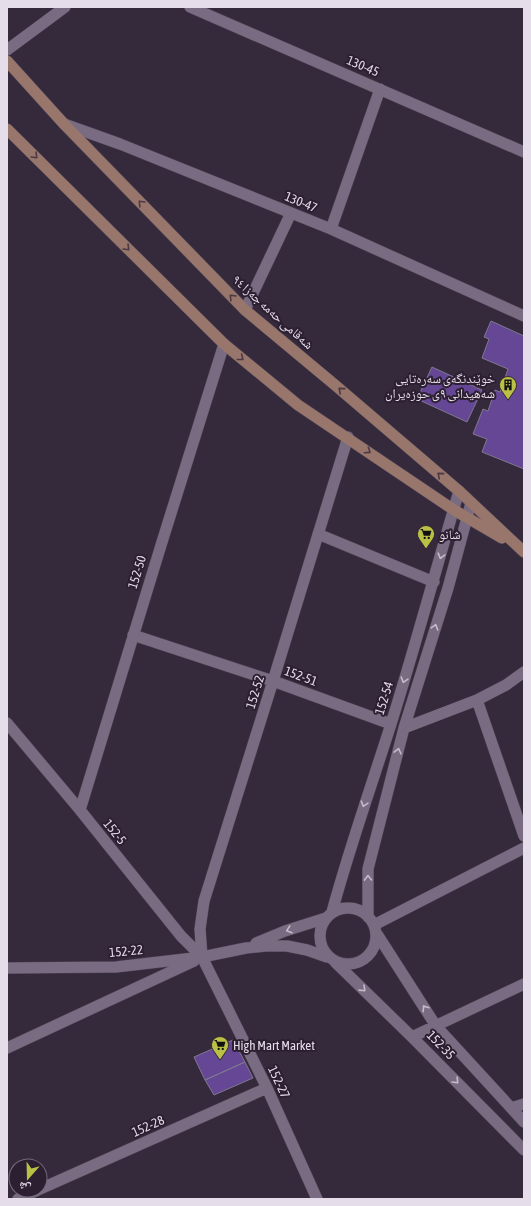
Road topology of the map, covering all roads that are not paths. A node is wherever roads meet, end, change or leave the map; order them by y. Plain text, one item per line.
1 (65, 7) edge
2 (190, 7) edge
3 (7, 50) edge
4 (7, 61) edge
5 (380, 89) junction
6 (64, 124) junction
7 (7, 129) edge
8 (524, 152) edge
9 (291, 213) junction
10 (331, 229) junction
11 (245, 310) junction
12 (524, 316) edge
13 (224, 344) junction
14 (348, 438) junction
15 (459, 491) junction
16 (471, 503) junction
17 (454, 510) junction
18 (467, 518) junction
19 (318, 534) junction
20 (522, 550) edge
21 (434, 582) junction
22 (133, 635) junction
23 (524, 672) edge
24 (273, 681) junction
25 (477, 700) junction
26 (7, 723) edge
27 (391, 724) junction
28 (404, 728) junction
29 (80, 810) junction
30 (524, 836) edge
31 (524, 848) edge
32 (329, 915) junction
33 (373, 925) junction
34 (246, 948) junction
35 (202, 957) junction
36 (331, 959) junction
37 (7, 968) edge
38 (524, 984) edge
39 (436, 1026) junction
40 (412, 1037) junction
41 (7, 1048) edge
42 (267, 1088) junction
43 (524, 1104) edge
44 (511, 1108) junction
45 (524, 1122) edge
46 (524, 1150) edge
47 (48, 1186) edge
48 (317, 1199) edge

1 - 3 street
2 - 5 street, 130-45
4 - 6 main road, شەقامی حەمە جەزا ٩٤
5 - 8 street, 130-45
5 - 10 street
6 - 9 street, 130-47
11 -> 6 main road, شەقامی حەمە جەزا ٩٤
7 -> 13 main road, شەقامی حەمە جەزا ٩٤
9 - 10 street, 130-47
9 - 11 street
10 - 12 street, 130-47
15 -> 11 main road, شەقامی حەمە جەزا ٩٤
13 -> 14 main road, شەقامی حەمە جەزا ٩٤
13 - 22 street, 152-50
14 -> 17 main road, شەقامی حەمە جەزا ٩٤
14 - 19 street, 152-52
15 - 16 main road, شەقامی حەمە جەزا ٩٤
15 - 17 street, 152-54
16 - 18 street
16 - 20 main road, شەقامی حەمە جەزا ٩٤
17 - 18 main road, شەقامی حەمە جەزا ٩٤
17 -> 21 street, 152-54
18 - 20 main road, شەقامی حەمە جەزا ٩٤
28 -> 18 street
19 - 21 street
19 - 24 street, 152-52
21 -> 27 street, 152-54
22 - 24 street, 152-51
22 - 29 street, 152-50
23 - 25 street
24 - 27 street, 152-51
24 - 35 street, 152-52
25 - 28 street
25 - 30 street
26 - 29 street, 152-5
27 -> 32 street, 152-54
33 -> 28 street
29 - 35 street, 152-5
31 - 33 street
32 - 33 street
32 -> 34 street
32 - 36 street
33 - 36 street
39 -> 33 street, 152-35
34 - 35 street, 152-22
34 - 36 street
35 - 37 street, 152-22
35 - 41 street
35 - 42 street, 152-27
36 -> 40 street, 152-35
38 - 39 street
39 - 40 street
39 - 44 street, 152-35
40 -> 46 street, 152-35
42 - 47 street, 152-28
42 - 48 street, 152-27
43 - 44 street
44 - 45 street, 152-35

